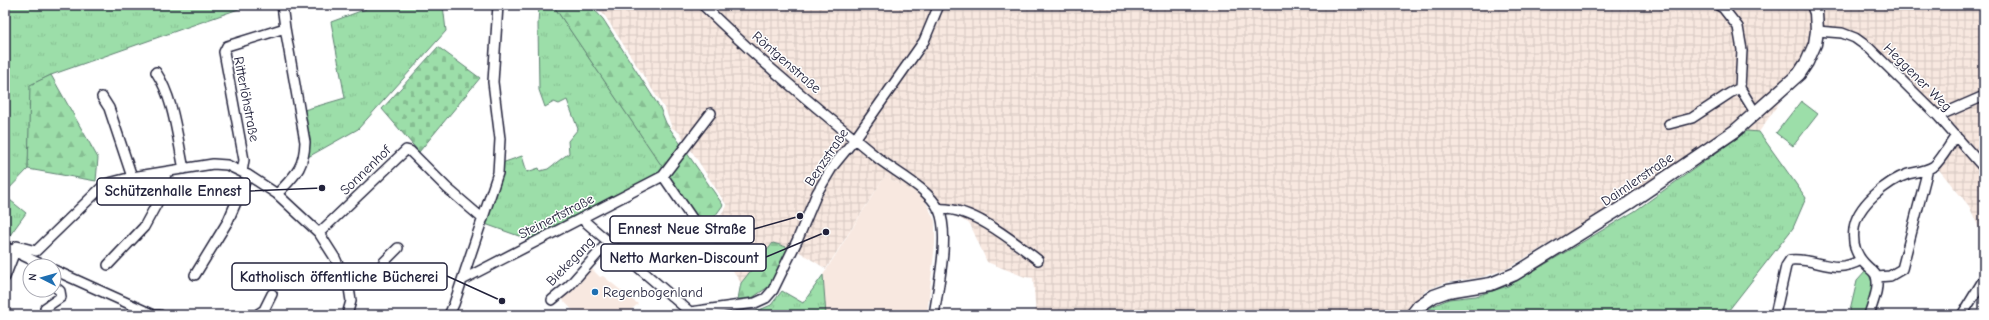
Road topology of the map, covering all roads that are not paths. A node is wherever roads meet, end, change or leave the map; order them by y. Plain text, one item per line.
1 (282, 5) edge
2 (498, 5) edge
3 (703, 5) edge
4 (940, 5) edge
5 (1718, 5) edge
6 (1813, 5) edge
7 (285, 28) junction
8 (1817, 31) junction
9 (156, 72) dead end
10 (1740, 88) junction
11 (1984, 96) edge
12 (102, 98) dead end
13 (711, 113) dead end
14 (1756, 114) junction
15 (1938, 116) junction
16 (1669, 124) dead end
17 (1956, 136) junction
18 (855, 139) junction
19 (1984, 168) edge
20 (184, 169) junction
21 (1928, 169) junction
22 (166, 173) junction
23 (245, 173) junction
24 (663, 176) junction
25 (132, 177) junction
26 (277, 194) junction
27 (938, 209) junction
28 (483, 219) junction
29 (582, 219) junction
30 (698, 227) dead end
31 (319, 233) junction
32 (608, 242) junction
33 (5, 247) edge
34 (398, 248) dead end
35 (14, 252) junction
36 (28, 258) edge
37 (1038, 260) dead end
38 (1861, 260) junction
39 (108, 265) dead end
40 (62, 274) edge
41 (195, 275) dead end
42 (5, 277) edge
43 (345, 277) junction
44 (1877, 277) junction
45 (1984, 279) edge
46 (462, 280) junction
47 (272, 294) dead end
48 (60, 298) edge
49 (552, 300) dead end
50 (45, 308) dead end
51 (729, 311) edge
52 (688, 313) edge
53 (160, 315) edge
54 (240, 315) edge
55 (255, 315) edge
56 (347, 315) edge
57 (449, 315) edge
58 (934, 315) edge
59 (1412, 315) edge
60 (1775, 315) edge
61 (1869, 315) edge
62 (1962, 315) edge

1 - 7 street
2 - 28 street
3 - 18 street, Röntgenstraße
4 - 18 street, Benzstraße
5 - 10 street
6 - 8 main road, Daimlerstraße
7 - 23 street, Ritterlöhstraße
7 - 26 street
8 - 14 main road, Daimlerstraße
8 - 15 street, Heggener Weg
9 - 20 street
10 - 14 street
10 - 16 street
11 - 15 street
12 - 25 street
13 - 24 street, Steinertstraße
14 - 59 main road, Daimlerstraße
15 - 17 street, Heggener Weg
17 - 19 street, Heggener Weg
17 - 21 street
18 - 27 street, Röntgenstraße
18 - 51 street, Benzstraße
20 - 22 street
20 - 23 street
21 - 38 street
21 - 44 street
22 - 25 street
22 - 39 street
23 - 26 street
23 - 41 street
24 - 29 street, Steinertstraße
24 - 30 street
25 - 35 street
26 - 31 street
27 - 37 street
27 - 58 street
28 - 31 street, Sonnenhof
28 - 46 street
29 - 32 street
29 - 46 street, Steinertstraße
31 - 43 street
32 - 49 street, Biekegang
32 - 52 street
33 - 35 street
34 - 43 street
35 - 36 street
35 - 42 street
38 - 44 street
38 - 60 street
40 - 53 street
43 - 56 street
44 - 61 street
45 - 62 street
46 - 57 street
47 - 55 street
48 - 50 street
51 - 52 street, Benzstraße
54 - 55 street

